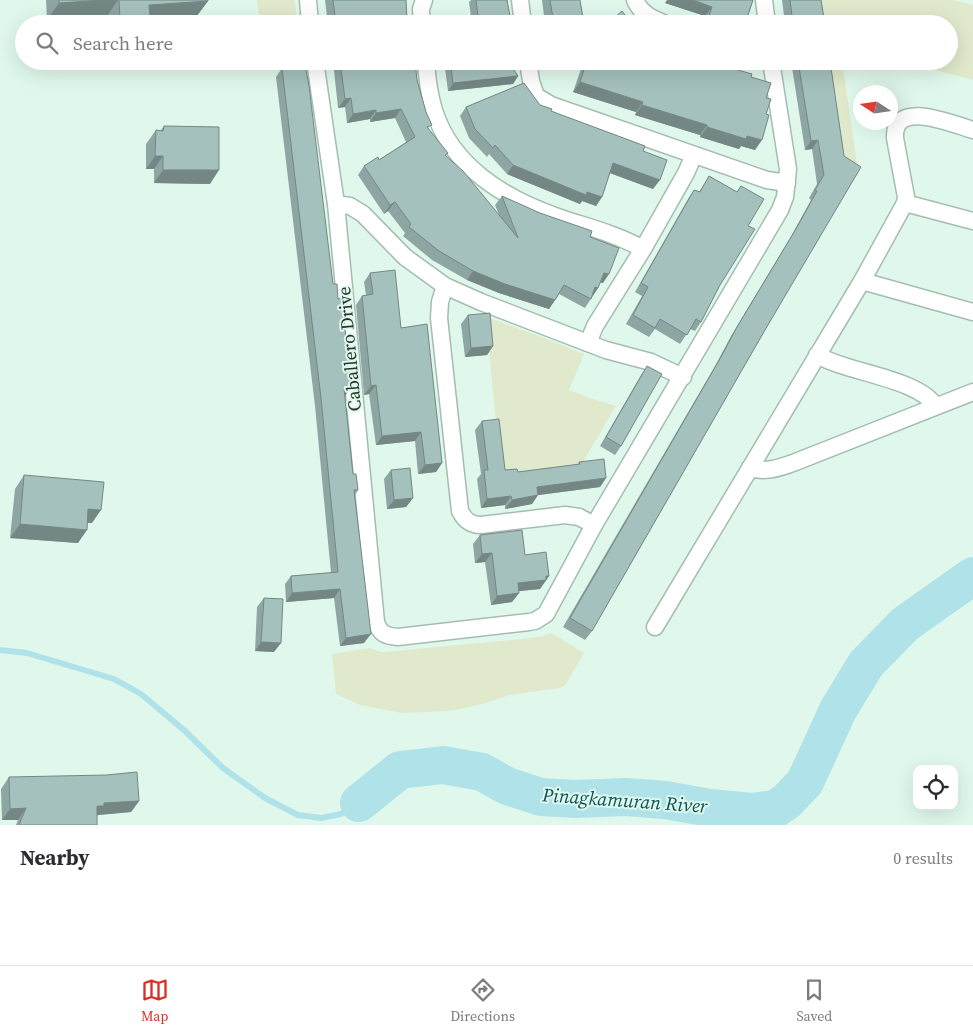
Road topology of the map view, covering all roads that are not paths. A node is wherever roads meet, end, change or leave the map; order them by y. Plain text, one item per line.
1 (308, 0) edge
2 (424, 0) edge
3 (520, 0) edge
4 (635, 0) edge
5 (764, 0) edge
6 (309, 15) edge
7 (422, 15) edge
8 (522, 15) edge
9 (647, 15) edge
10 (765, 15) edge
11 (316, 70) edge
12 (427, 70) edge
13 (530, 70) edge
14 (772, 70) edge
15 (973, 130) edge
16 (694, 155) junction
17 (787, 182) junction
18 (905, 203) junction
19 (336, 204) junction
20 (973, 221) edge
21 (643, 249) junction
22 (862, 281) junction
23 (445, 286) junction
24 (973, 312) edge
25 (588, 343) junction
26 (817, 355) junction
27 (683, 377) junction
28 (973, 392) edge
29 (935, 406) junction
30 (750, 468) junction
31 (594, 525) junction
32 (655, 627) dead end

1 - 6 street
2 - 7 street
3 - 8 street
4 - 9 street
5 - 10 street
11 - 19 street, Caballero Drive
12 - 21 street
13 - 16 street
14 - 17 street
15 - 18 street
16 - 17 street
16 - 21 street
17 - 27 street
18 - 20 street
18 - 22 street
19 - 23 street
19 - 31 street, Caballero Drive
21 - 25 street
22 - 24 street
22 - 26 street
23 - 25 street
23 - 31 street
25 - 27 street
26 - 29 street
26 - 30 street
27 - 31 street
28 - 29 street
29 - 30 street
30 - 32 street

